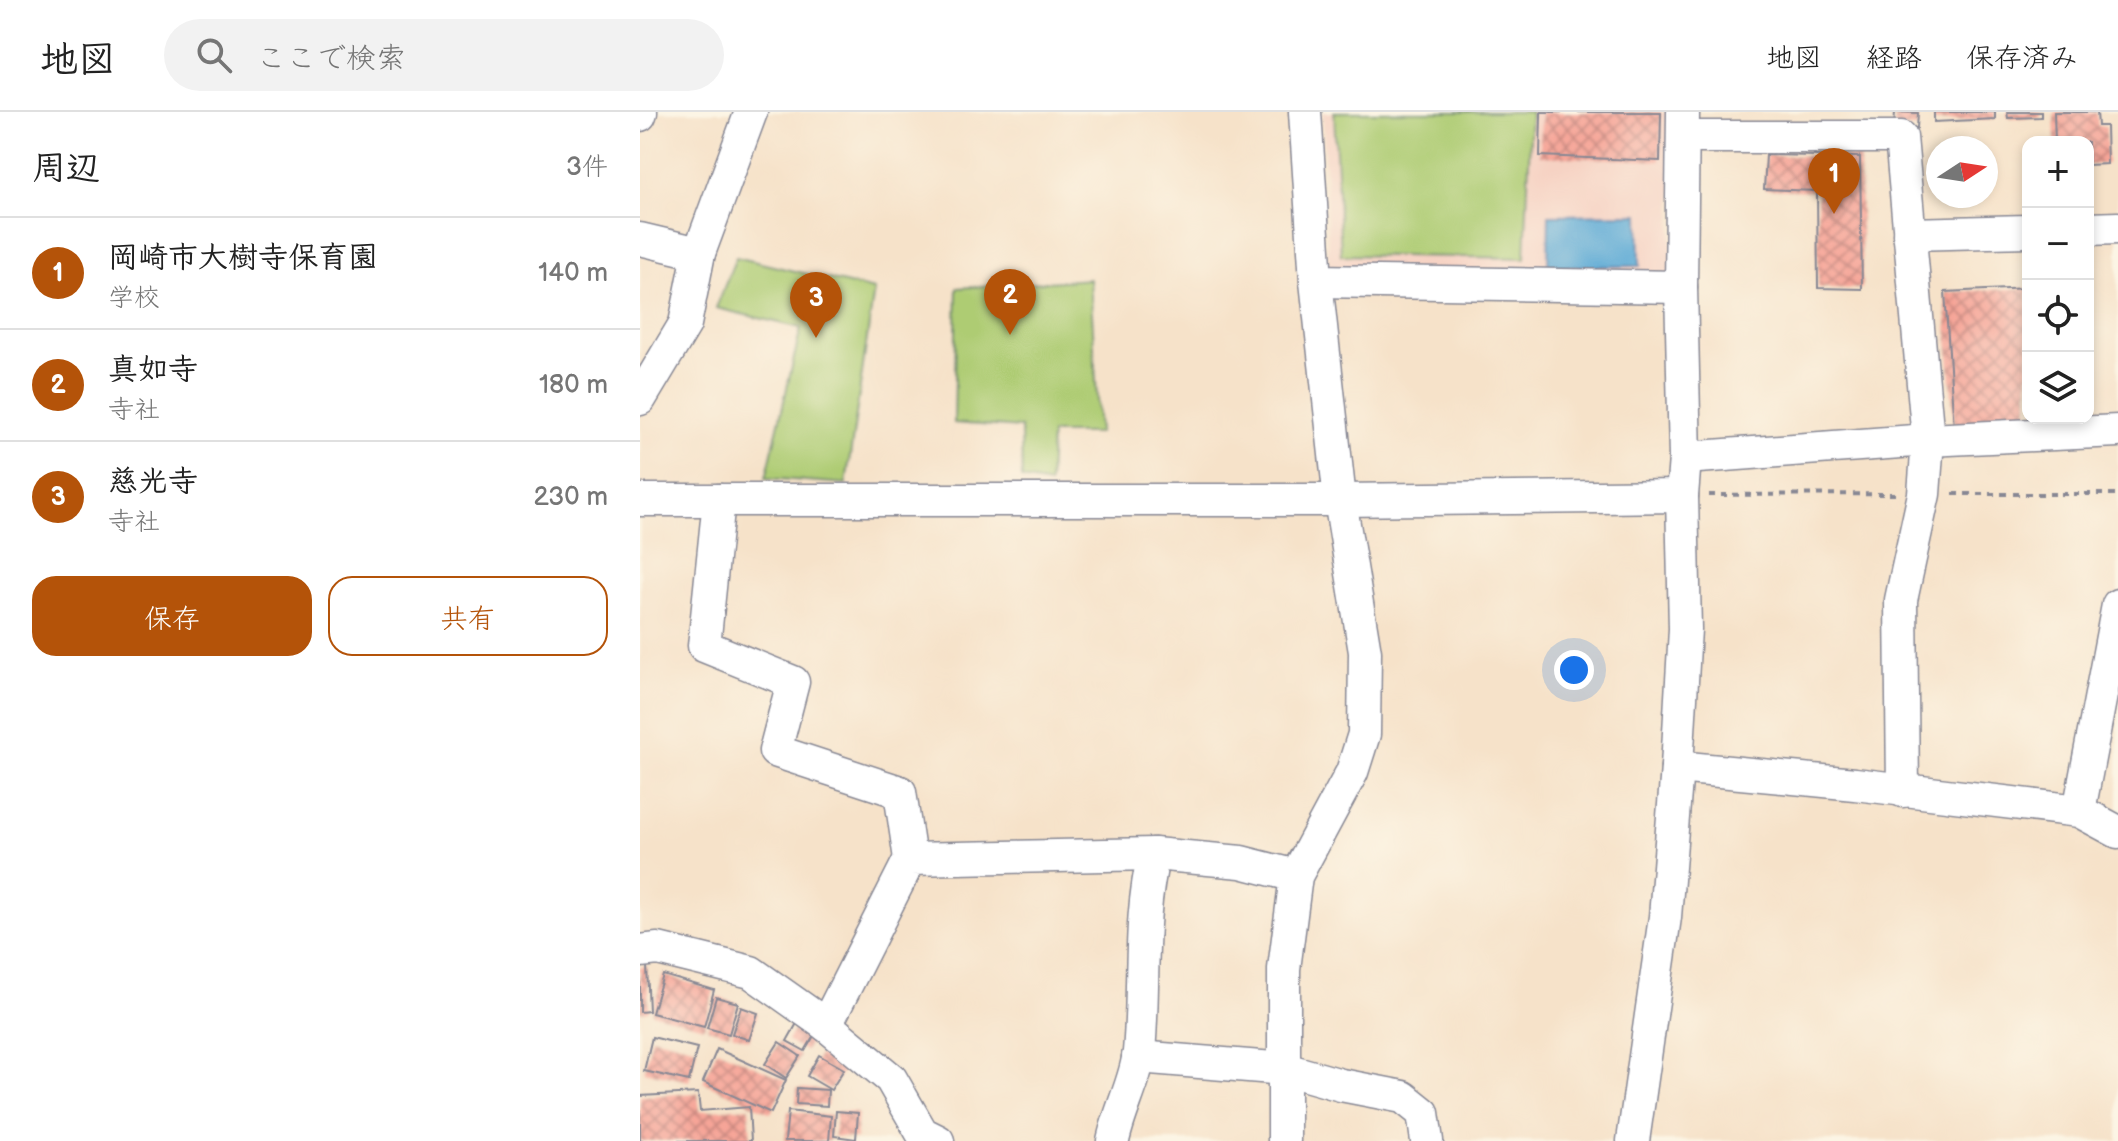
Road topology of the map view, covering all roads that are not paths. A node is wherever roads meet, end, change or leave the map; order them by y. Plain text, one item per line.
1 (751, 112) edge
2 (1305, 112) edge
3 (1683, 124) edge
4 (2118, 228) edge
5 (2094, 229) edge
6 (2022, 231) edge
7 (1909, 234) junction
8 (640, 239) edge
9 (699, 253) junction
10 (1316, 281) junction
11 (1681, 287) junction
12 (640, 399) edge
13 (2118, 431) edge
14 (1928, 440) junction
15 (1685, 458) junction
16 (1682, 496) junction
17 (640, 500) edge
18 (719, 500) junction
19 (1340, 500) junction
20 (2118, 605) edge
21 (2113, 655) edge
22 (1677, 767) junction
23 (1903, 791) junction
24 (2079, 811) junction
25 (2118, 832) edge
26 (1154, 854) junction
27 (910, 859) junction
28 (1296, 876) junction
29 (640, 951) edge
30 (826, 1025) junction
31 (1138, 1057) junction
32 (1285, 1069) junction
33 (938, 1141) edge
34 (1113, 1141) edge
35 (1284, 1141) edge
36 (1427, 1141) edge
37 (1633, 1141) edge

1 - 9 street
2 - 10 street
3 - 7 street
3 - 11 street
4 - 5 street
6 - 7 street
7 - 14 street
8 - 9 street
9 - 12 street
10 - 11 street
10 - 19 street
11 - 15 street
13 - 14 street
14 - 15 street
14 - 23 street
15 - 16 street
16 - 19 street
16 - 22 street
17 - 18 street
18 - 19 street
18 - 27 street
19 - 28 street
20 - 21 street
21 - 24 street
22 - 23 street
22 - 37 street
23 - 24 street
24 - 25 street
26 - 27 street
26 - 28 street
26 - 31 street
27 - 30 street
28 - 32 street
29 - 30 street
30 - 33 street
31 - 32 street
31 - 34 street
32 - 35 street
32 - 36 street

